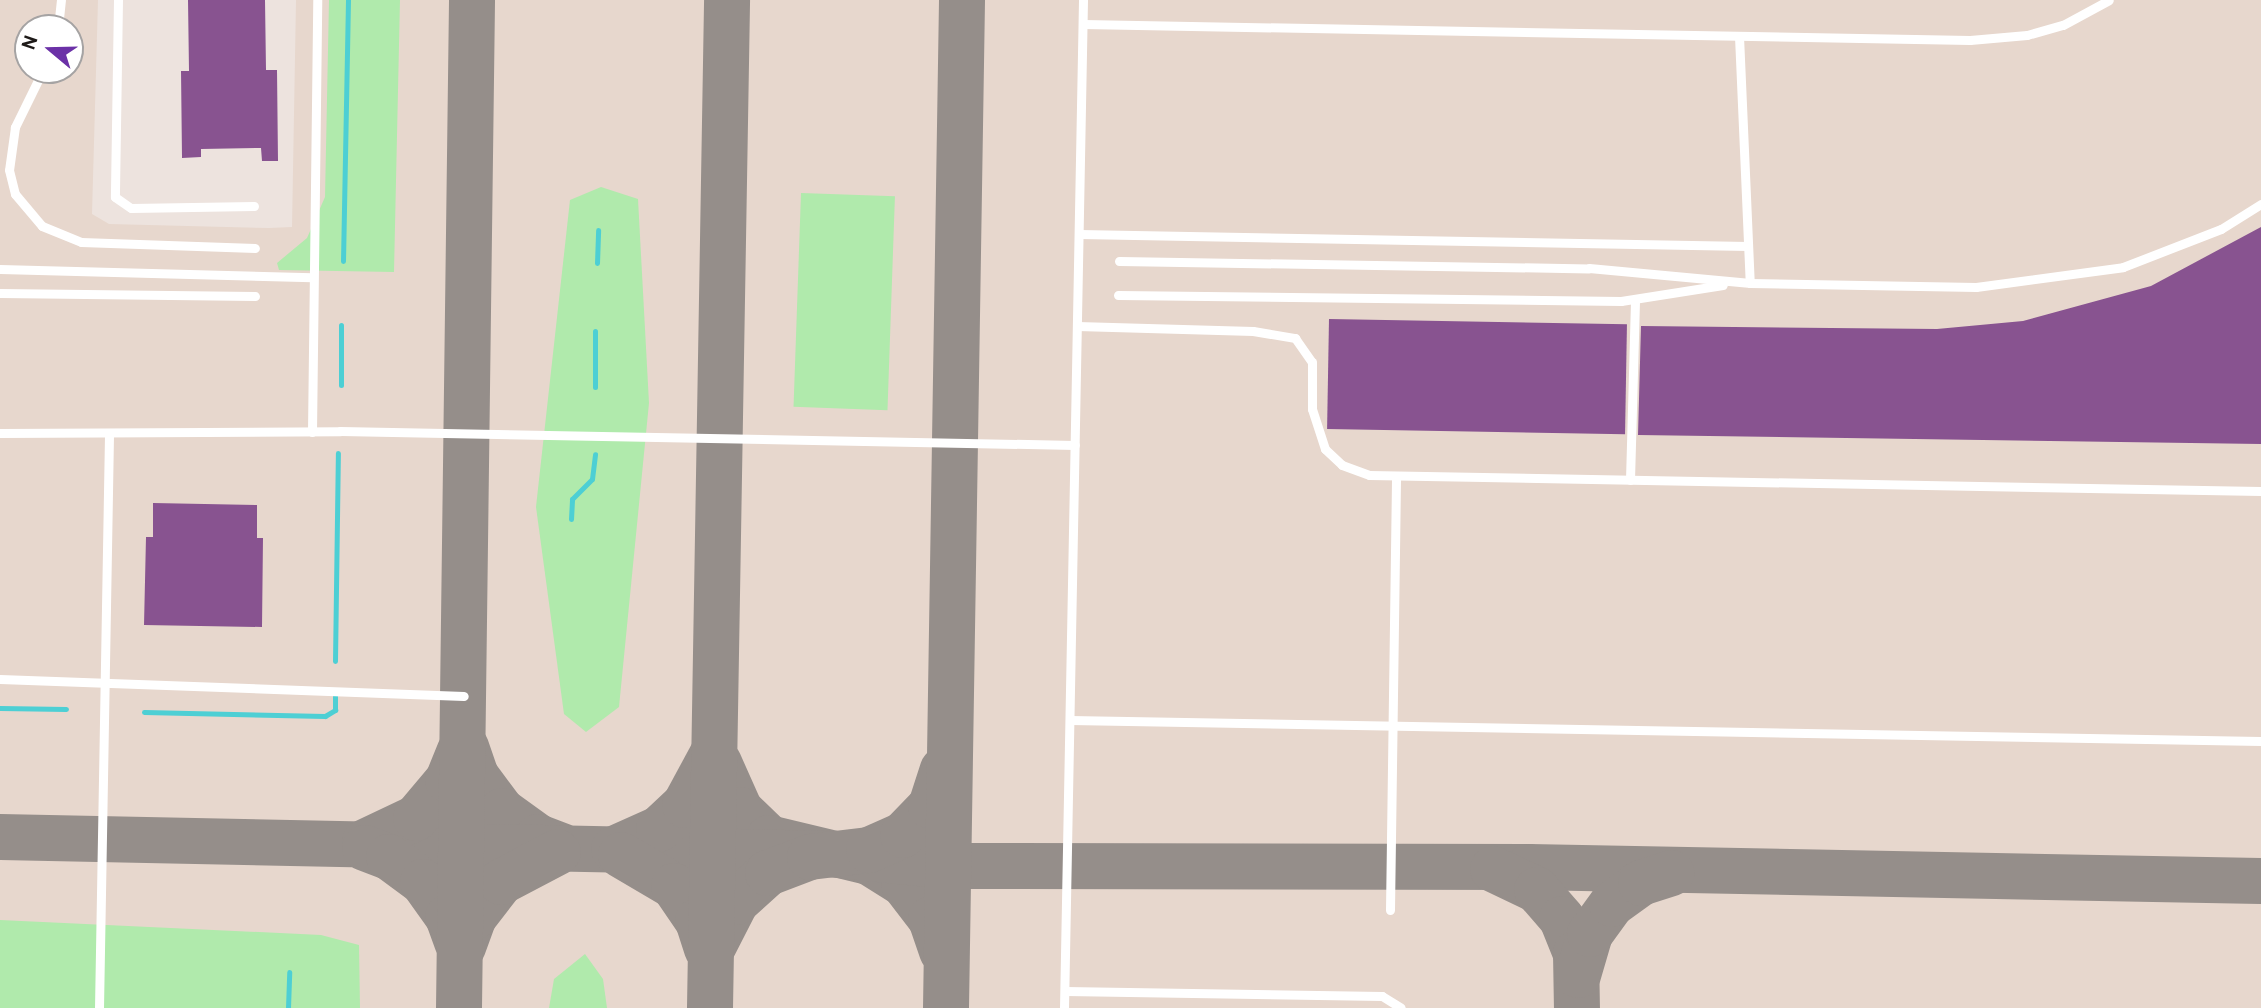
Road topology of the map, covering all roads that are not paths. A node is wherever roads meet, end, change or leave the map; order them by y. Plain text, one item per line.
1 (118, 0) edge
2 (317, 0) edge
3 (1083, 0) edge
4 (2109, 0) edge
5 (1083, 24) junction
6 (1739, 36) junction
7 (36, 84) edge
8 (2261, 204) edge
9 (254, 206) dead end
10 (1079, 234) junction
11 (1748, 246) junction
12 (255, 248) dead end
13 (1119, 261) dead end
14 (0, 269) edge
15 (312, 277) junction
16 (1749, 283) junction
17 (0, 293) edge
18 (1118, 295) dead end
19 (255, 296) dead end
20 (1634, 299) junction
21 (1077, 326) junction
22 (312, 432) junction
23 (0, 433) edge
24 (109, 435) junction
25 (1075, 445) junction
26 (1396, 476) junction
27 (1630, 480) junction
28 (2261, 491) edge
29 (0, 679) edge
30 (106, 681) junction
31 (464, 696) dead end
32 (1070, 720) junction
33 (1393, 726) junction
34 (2261, 741) edge
35 (1390, 910) dead end
36 (1065, 991) junction
37 (99, 1008) edge
38 (1064, 1008) edge
39 (1401, 1008) edge

1 - 9 lane
2 - 15 lane
3 - 5 lane
4 - 6 lane
5 - 6 lane
5 - 10 lane
6 - 11 lane
7 - 12 lane
8 - 16 lane
10 - 11 lane
10 - 21 lane
11 - 16 lane
13 - 16 lane
14 - 15 lane
15 - 22 lane
16 - 20 lane
17 - 19 lane
18 - 20 lane
20 - 27 lane
21 - 25 lane
21 - 26 lane
22 - 24 lane
22 - 25 lane
23 - 24 lane
24 - 30 lane
25 - 32 lane
26 - 27 lane
26 - 33 lane
27 - 28 lane
29 - 30 lane
30 - 31 lane
30 - 37 lane
32 - 33 lane
32 - 36 lane
33 - 34 lane
33 - 35 lane
36 - 38 lane
36 - 39 lane

